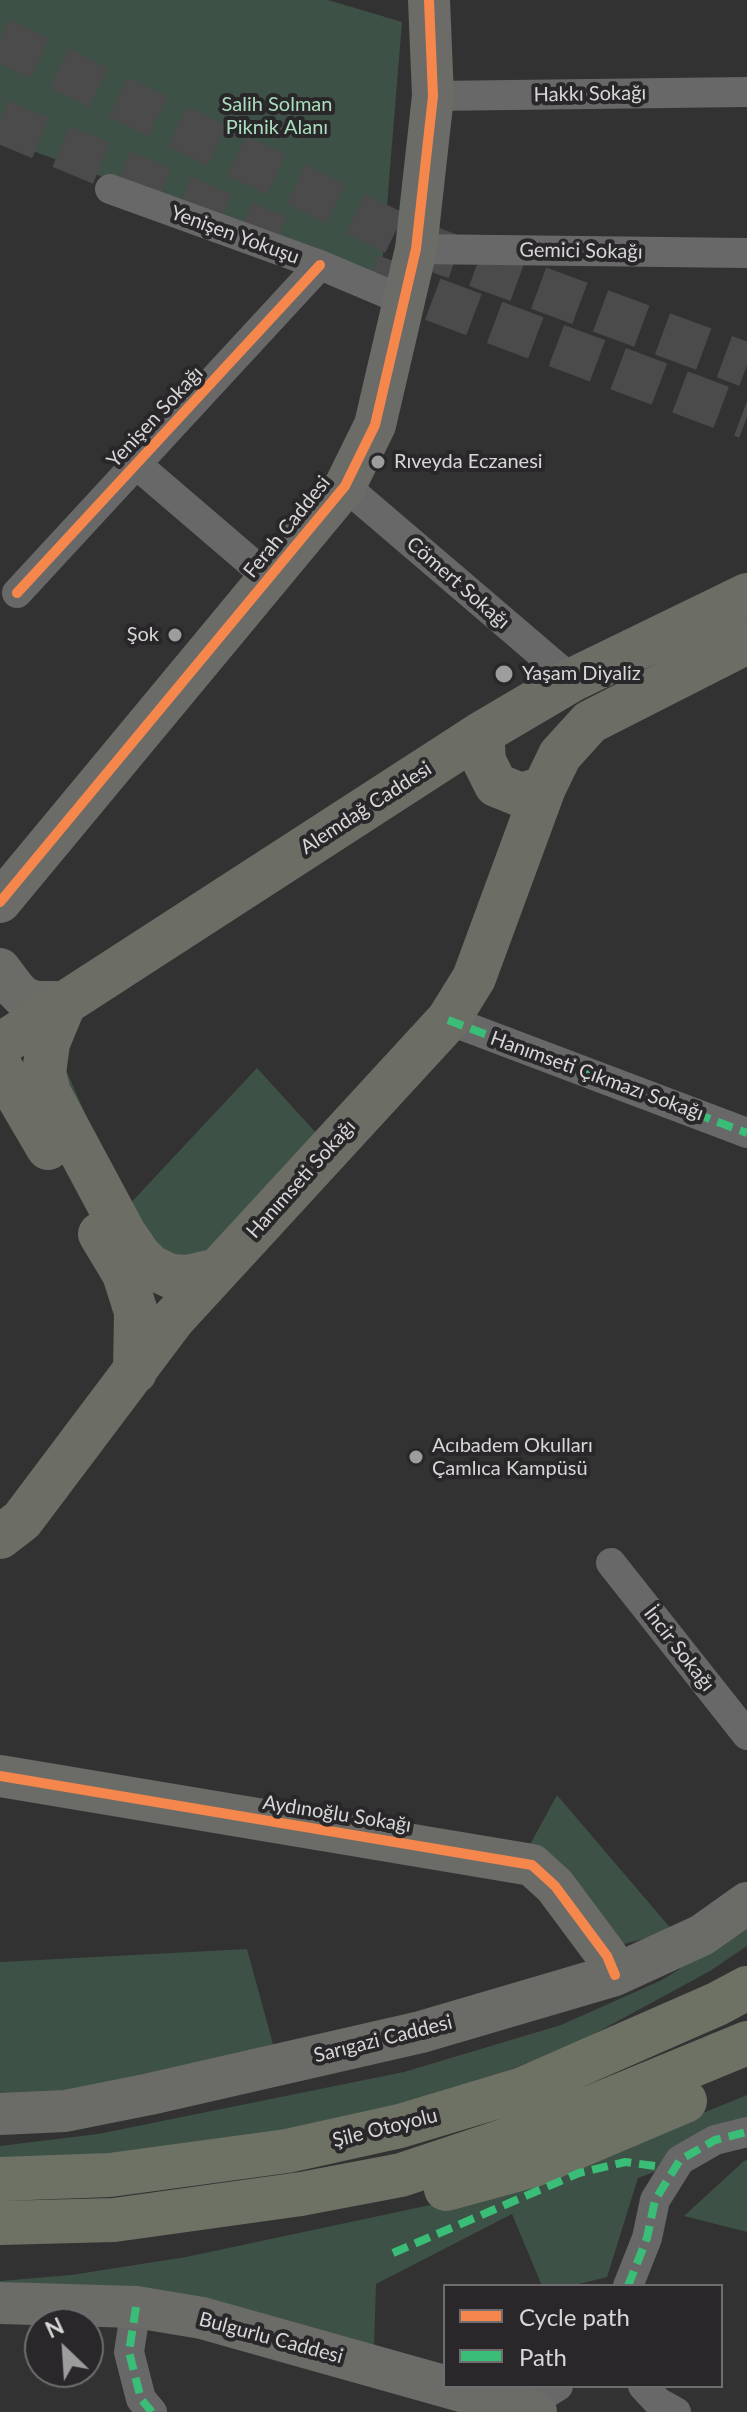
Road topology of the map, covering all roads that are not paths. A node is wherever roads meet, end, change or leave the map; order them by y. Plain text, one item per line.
1 (429, 0) edge
2 (747, 92) edge
3 (433, 96) junction
4 (110, 189) dead end
5 (416, 249) junction
6 (747, 253) edge
7 (320, 265) junction
8 (405, 301) junction
9 (136, 464) junction
10 (345, 486) junction
11 (269, 578) junction
12 (17, 593) dead end
13 (747, 595) edge
14 (747, 642) edge
15 (572, 680) junction
16 (482, 733) junction
17 (544, 788) junction
18 (0, 902) edge
19 (0, 969) edge
20 (65, 1002) junction
21 (448, 1020) junction
22 (0, 1045) edge
23 (0, 1066) edge
24 (747, 1133) edge
25 (218, 1270) junction
26 (135, 1372) junction
27 (0, 1537) edge
28 (611, 1563) dead end
29 (747, 1735) edge
30 (0, 1776) edge
31 (747, 1903) edge
32 (747, 1965) edge
33 (615, 1975) junction
34 (747, 1988) edge
35 (747, 2043) edge
36 (747, 2074) edge
37 (523, 2089) junction
38 (0, 2114) edge
39 (747, 2132) edge
40 (0, 2179) edge
41 (301, 2194) junction
42 (0, 2223) edge
43 (629, 2284) edge
44 (0, 2303) edge
45 (136, 2307) junction
46 (443, 2386) edge
47 (450, 2388) edge
48 (555, 2388) edge
49 (645, 2388) edge
50 (525, 2409) edge
51 (152, 2412) edge
52 (676, 2412) edge

1 - 3 street, Ferah Caddesi
2 - 3 street, Hakkı Sokağı
3 - 5 street, Ferah Caddesi
4 - 7 street, Yenişen Yokuşu
5 - 6 street, Gemici Sokağı
5 - 8 street, Ferah Caddesi
7 - 8 street, Yenişen Yokuşu
7 - 9 street, Yenişen Sokağı
8 - 10 street, Ferah Caddesi
9 - 11 street
9 - 12 street, Yenişen Sokağı
10 - 11 street, Ferah Caddesi
10 - 15 street, Cömert Sokağı
11 - 18 street, Ferah Caddesi
13 - 15 main road, Alemdağ Caddesi
14 - 17 main road
15 - 16 main road, Alemdağ Caddesi
16 - 17 main road
16 - 20 main road, Alemdağ Caddesi
17 - 21 main road, Hanımseti Sokağı
19 - 20 street
20 - 22 main road, Alemdağ Caddesi
20 - 25 main road
21 - 24 street, Hanımseti Çıkmazı Sokağı
21 - 25 main road, Hanımseti Sokağı
23 - 26 main road
25 - 26 main road, Hanımseti Sokağı
26 - 27 main road, Hanımseti Sokağı
28 - 29 street, İncir Sokağı
30 - 33 street, Aydınoğlu Sokağı
31 - 33 street, Sarıgazi Caddesi
32 - 37 highway
33 - 38 street, Sarıgazi Caddesi
34 - 37 highway, Şile Otoyolu
35 - 41 highway
36 - 41 highway
37 - 40 highway, Şile Otoyolu
39 - 43 street
41 - 42 highway
44 - 45 street, Bulgurlu Caddesi
45 - 46 street, Bulgurlu Caddesi
45 - 51 street
47 - 50 street, Bulgurlu Caddesi
48 - 50 street
49 - 52 street

